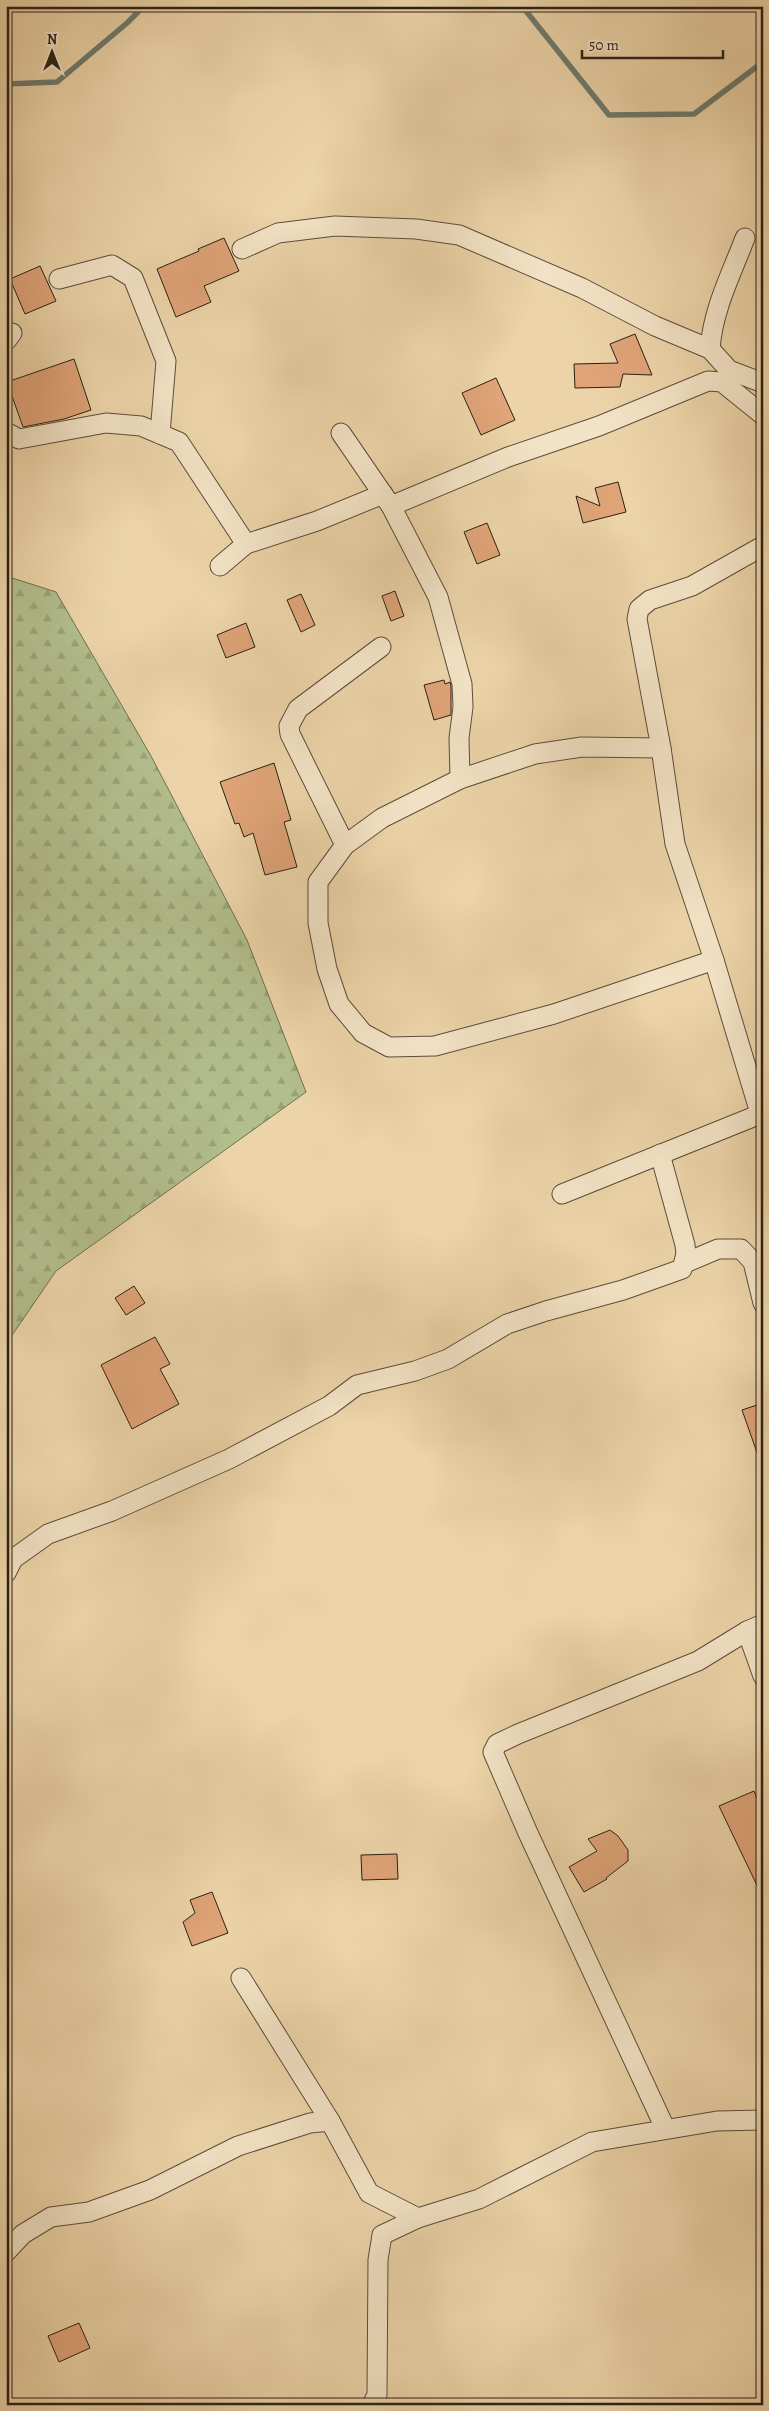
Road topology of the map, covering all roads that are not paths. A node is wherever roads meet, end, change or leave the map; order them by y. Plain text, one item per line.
1 (745, 238) dead end
2 (242, 249) dead end
3 (58, 279) dead end
4 (710, 349) junction
5 (725, 376) junction
6 (763, 383) edge
7 (763, 415) edge
8 (6, 432) edge
9 (160, 434) junction
10 (341, 434) dead end
11 (387, 500) junction
12 (246, 544) junction
13 (763, 546) edge
14 (220, 566) dead end
15 (380, 647) dead end
16 (661, 748) junction
17 (460, 779) junction
18 (345, 845) junction
19 (714, 960) junction
20 (762, 1113) edge
21 (660, 1154) junction
22 (562, 1194) dead end
23 (685, 1263) junction
24 (763, 1303) edge
25 (6, 1573) edge
26 (755, 1628) edge
27 (763, 1676) edge
28 (241, 1978) dead end
29 (330, 2120) junction
30 (763, 2120) edge
31 (665, 2128) junction
32 (418, 2218) junction
33 (6, 2252) edge
34 (372, 2405) edge

1 - 4 street
2 - 4 street
3 - 9 street
4 - 5 street
5 - 6 street
5 - 7 street
5 - 11 street
8 - 9 street
9 - 12 street
10 - 11 street
11 - 12 street
11 - 17 street
12 - 14 street
13 - 16 street
15 - 18 street
16 - 17 street
16 - 19 street
17 - 18 street
18 - 19 street
19 - 20 street
20 - 21 street
21 - 22 street
21 - 23 street
23 - 24 street
23 - 25 street
26 - 27 street
26 - 31 street
28 - 29 street
29 - 32 street
29 - 33 street
30 - 31 street
31 - 32 street
32 - 34 street

